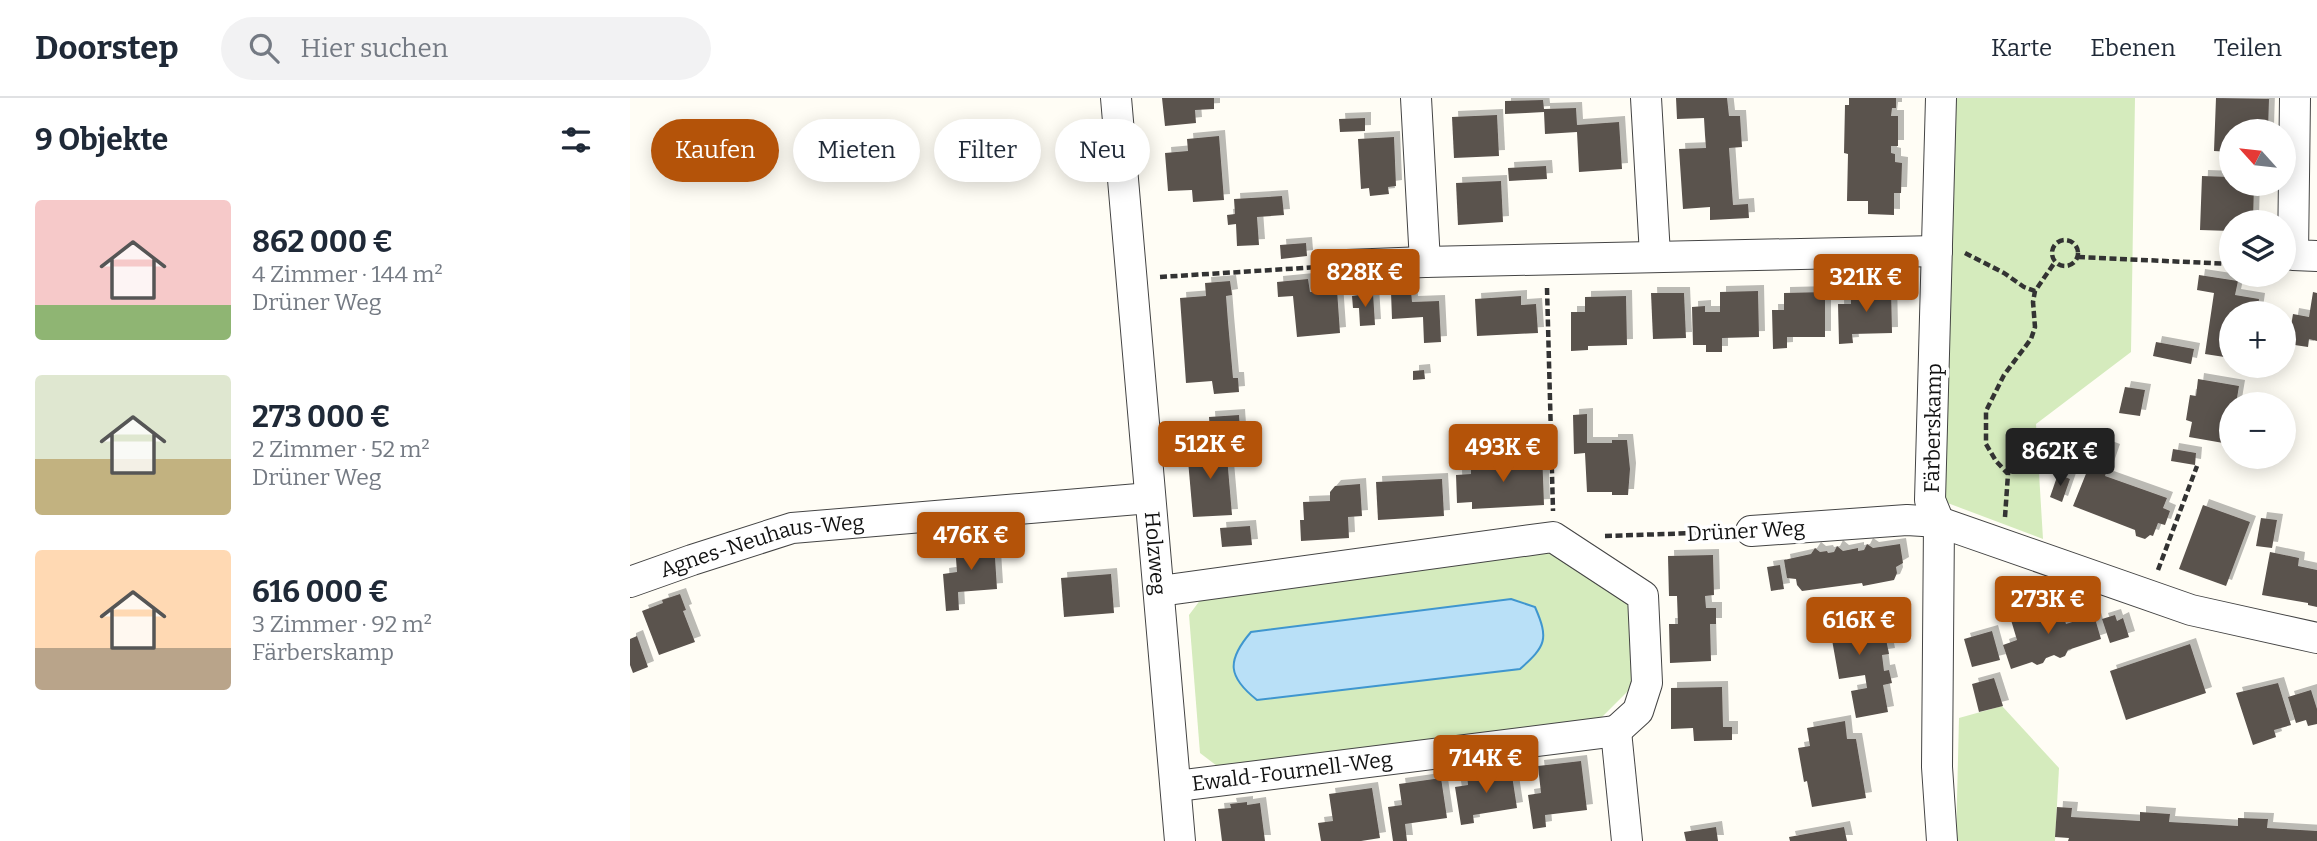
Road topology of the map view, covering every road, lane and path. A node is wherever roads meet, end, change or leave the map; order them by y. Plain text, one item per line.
1 (1116, 98) edge
2 (1416, 98) edge
3 (1646, 98) edge
4 (1941, 98) edge
5 (2295, 98) edge
6 (1937, 251) junction
7 (1655, 256) junction
8 (2305, 256) edge
9 (2078, 257) junction
10 (1546, 260) junction
11 (1425, 262) junction
12 (2055, 262) junction
13 (2219, 263) edge
14 (1347, 265) joint
15 (1130, 278) junction
16 (2035, 291) junction
17 (2197, 466) dead end
18 (1150, 498) junction
19 (1938, 522) junction
20 (1751, 531) joint
21 (1553, 537) junction
22 (2002, 545) junction
23 (630, 582) edge
24 (1160, 591) junction
25 (2148, 595) junction
26 (2317, 639) edge
27 (1616, 731) junction
28 (1177, 786) junction
29 (1180, 841) edge
30 (1628, 841) edge
31 (1942, 841) edge

1 - 15 street, Holzweg
2 - 11 street
3 - 7 street
4 - 6 street, Färberskamp
5 - 8 street
6 - 7 street
6 - 16 path
6 - 19 street, Färberskamp
7 - 10 street
9 - 12 path
9 - 12 path
9 - 13 path
10 - 11 street
10 - 21 path
11 - 14 street
12 - 16 path
14 - 15 path
15 - 18 street, Holzweg
16 - 22 path
17 - 25 path
18 - 23 street, Agnes-Neuhaus-Weg
18 - 24 street, Holzweg
19 - 20 street, Drüner Weg
19 - 22 street, Drüner Weg
19 - 31 street, Färberskamp
20 - 21 path, Drüner Weg
21 - 24 street
21 - 27 street
22 - 25 street, Drüner Weg
24 - 28 street, Holzweg
25 - 26 street, Drüner Weg
27 - 28 street, Ewald-Fournell-Weg
27 - 30 street
28 - 29 street, Holzweg

